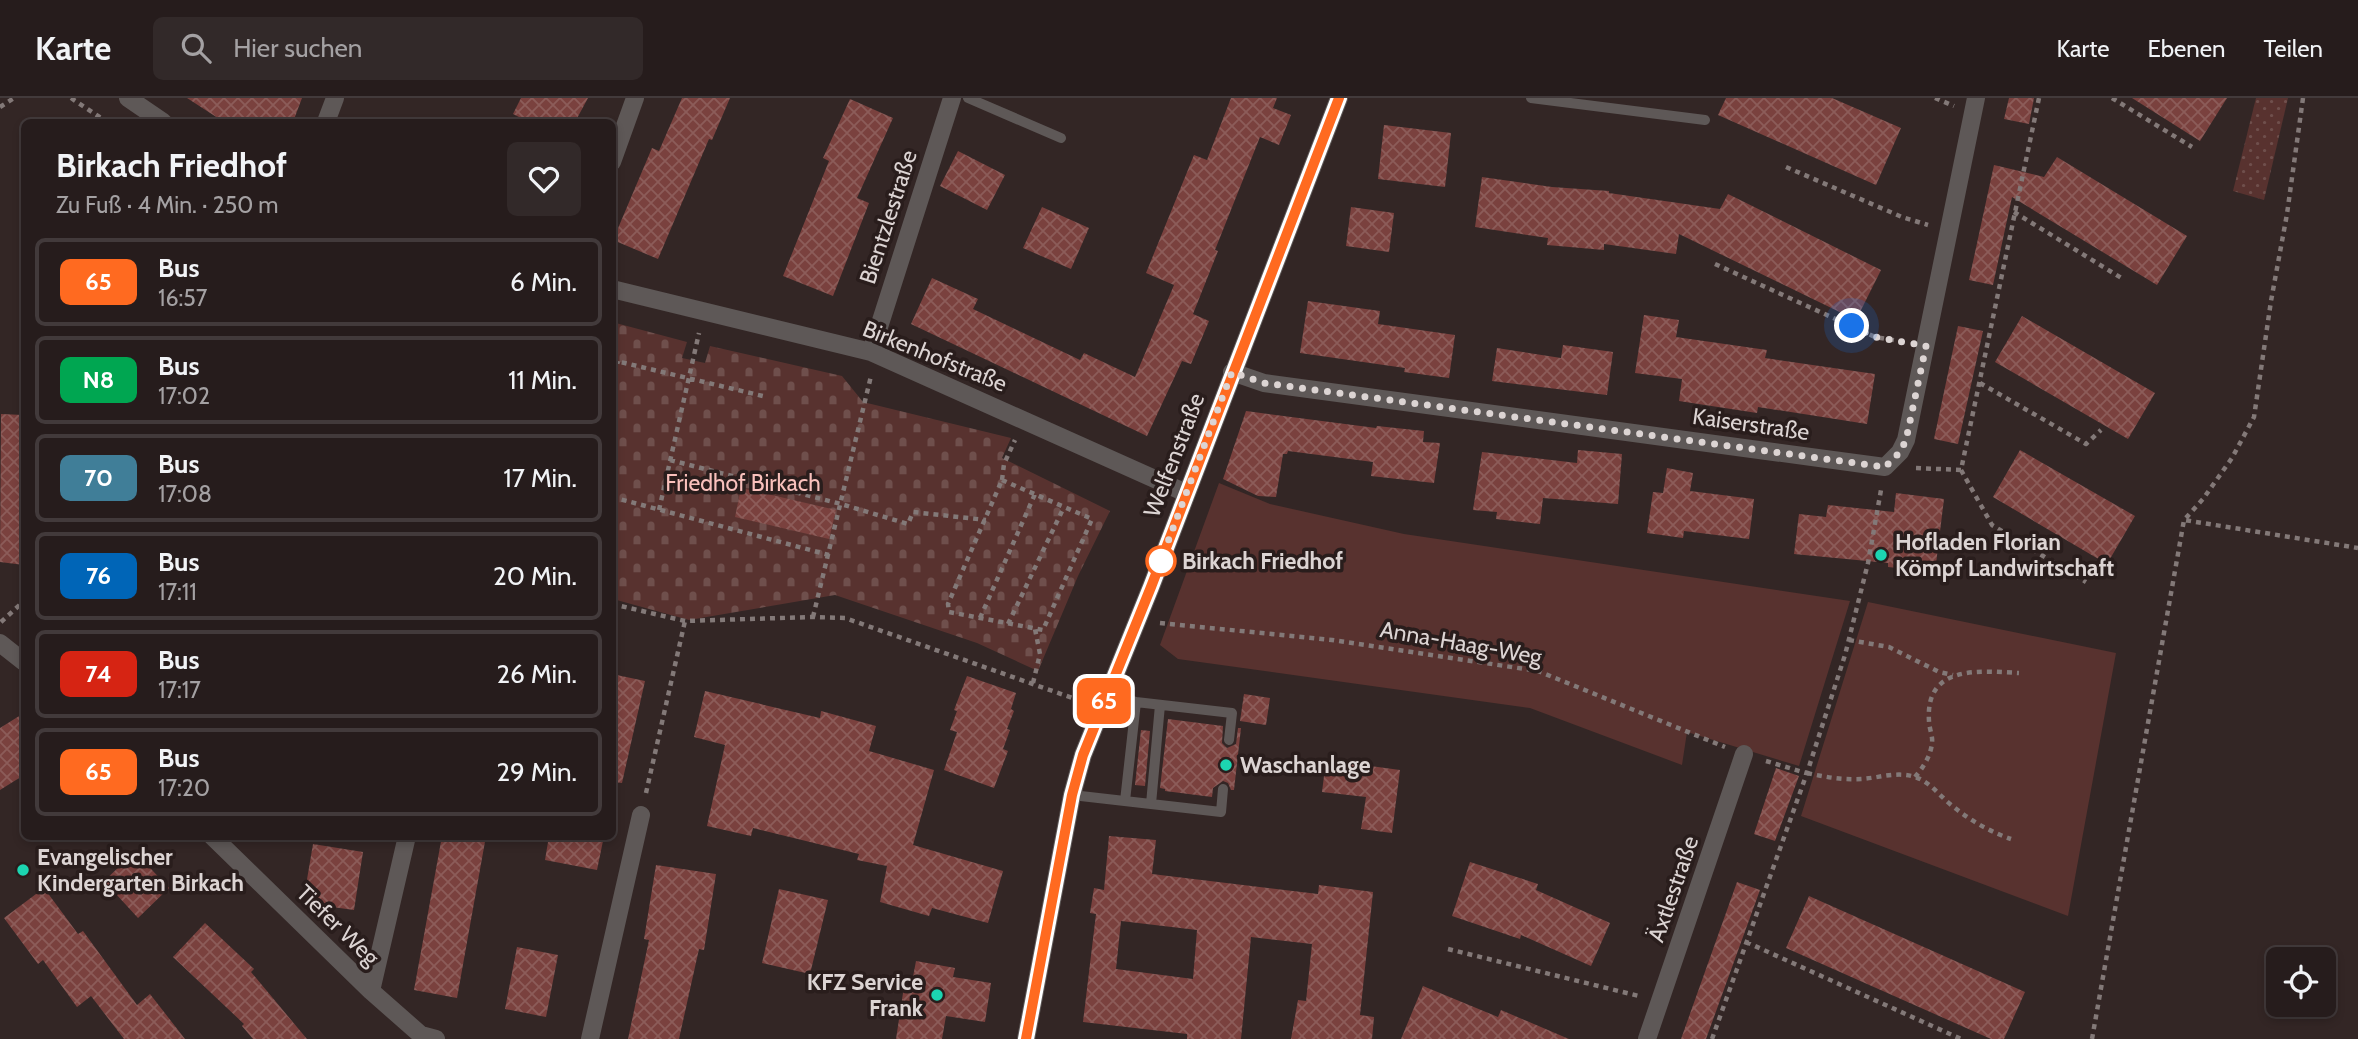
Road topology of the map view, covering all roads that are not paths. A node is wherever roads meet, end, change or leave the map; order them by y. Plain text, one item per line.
1 (128, 98) edge
2 (335, 98) edge
3 (635, 98) edge
4 (952, 98) edge
5 (968, 98) edge
6 (1339, 98) edge
7 (1531, 98) edge
8 (1976, 98) edge
9 (159, 119) edge
10 (327, 119) edge
11 (1705, 120) dead end
12 (1061, 138) dead end
13 (616, 151) edge
14 (616, 290) edge
15 (874, 353) junction
16 (1232, 372) junction
17 (1186, 493) junction
18 (0, 643) edge
19 (21, 660) edge
20 (1104, 701) junction
21 (1136, 702) junction
22 (1160, 705) junction
23 (1229, 740) dead end
24 (1744, 754) road end
25 (1223, 789) dead end
26 (1072, 795) junction
27 (1125, 801) junction
28 (1151, 804) junction
29 (641, 814) road end
30 (216, 840) edge
31 (406, 840) edge
32 (371, 990) junction
33 (436, 1039) edge
34 (590, 1039) edge
35 (1026, 1039) edge
36 (1647, 1039) edge

1 - 9 street
2 - 10 street
3 - 13 street
4 - 15 street, Bientzlestraße
5 - 12 lane
6 - 16 street, Welfenstraße
7 - 11 lane
8 - 16 street, Kaiserstraße
14 - 15 street, Birkenhofstraße
15 - 17 street, Birkenhofstraße
16 - 17 street, Welfenstraße
17 - 20 street, Welfenstraße
18 - 19 street
20 - 21 lane
20 - 26 street, Welfenstraße
21 - 22 lane
21 - 27 lane
22 - 23 lane
22 - 28 lane
24 - 36 street, Äxtlestraße
25 - 28 lane
26 - 27 lane
26 - 35 street, Welfenstraße
27 - 28 lane
29 - 34 street
30 - 32 street, Tiefer Weg
31 - 32 street
32 - 33 street, Tiefer Weg

